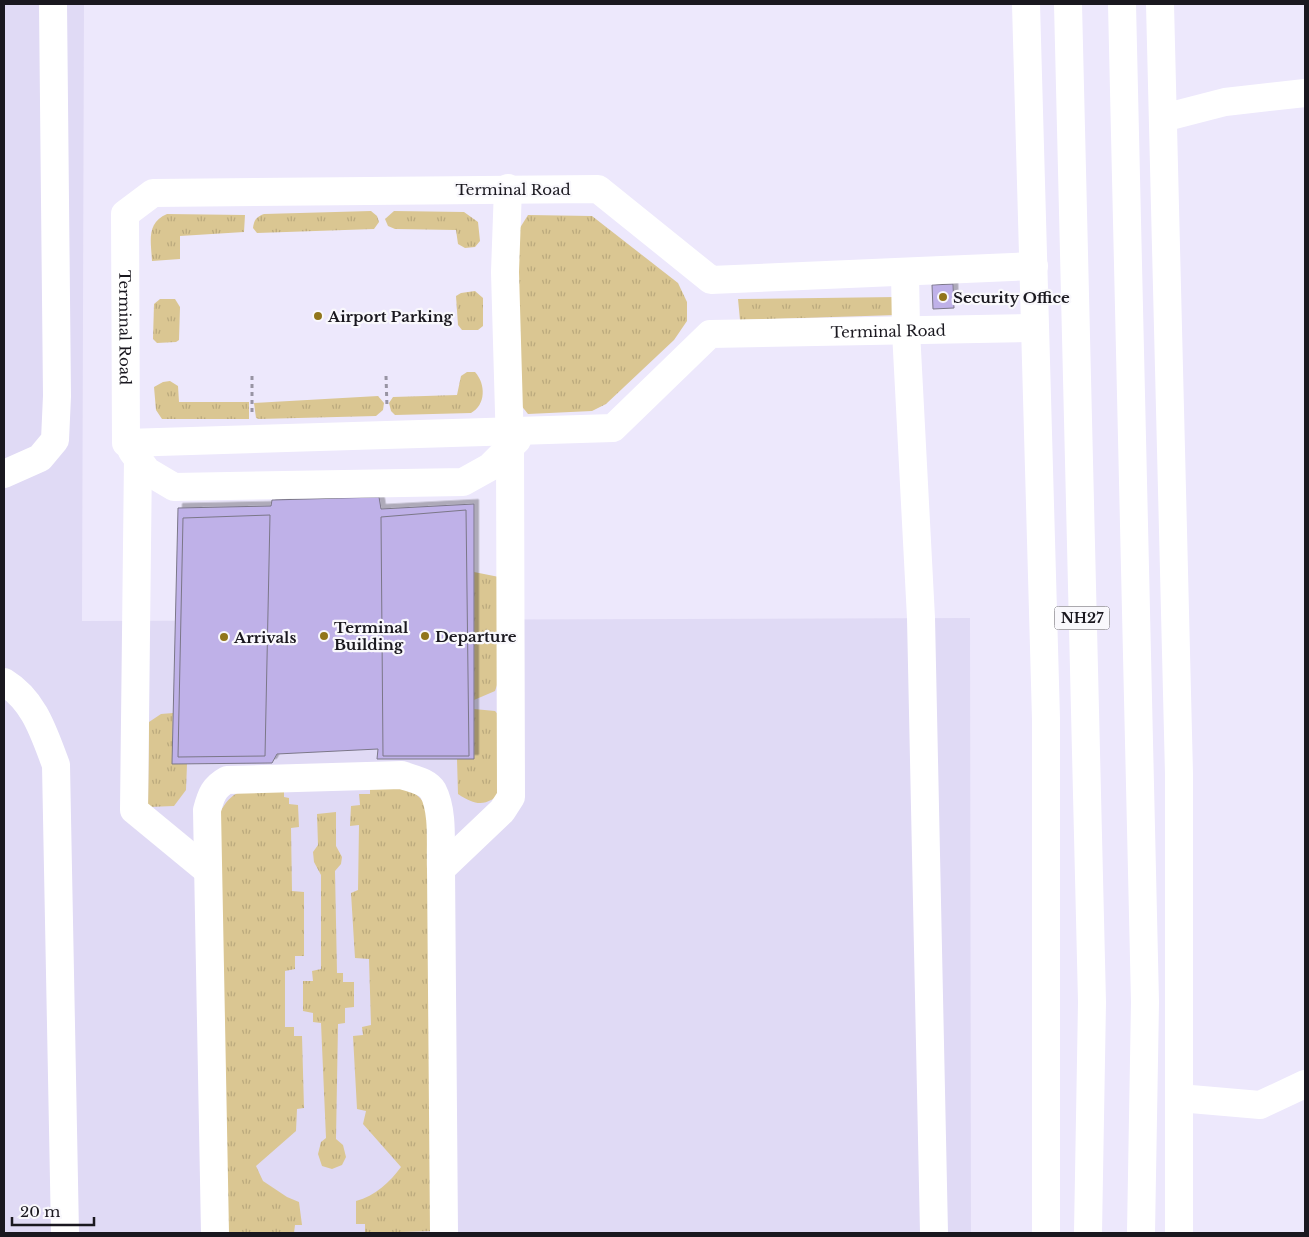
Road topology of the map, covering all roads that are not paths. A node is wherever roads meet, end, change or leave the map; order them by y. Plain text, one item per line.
1 (53, 4) edge
2 (1026, 4) edge
3 (1068, 4) edge
4 (1122, 4) edge
5 (1160, 4) edge
6 (1305, 93) edge
7 (1163, 118) junction
8 (508, 188) junction
9 (1034, 266) junction
10 (905, 272) junction
11 (1035, 328) junction
12 (906, 330) junction
13 (516, 436) junction
14 (132, 450) junction
15 (4, 474) edge
16 (4, 682) edge
17 (441, 869) junction
18 (208, 870) junction
19 (1305, 1084) edge
20 (1179, 1098) junction
21 (65, 1233) edge
22 (215, 1233) edge
23 (444, 1233) edge
24 (934, 1233) edge
25 (1046, 1233) edge
26 (1088, 1233) edge
27 (1141, 1233) edge
28 (1180, 1233) edge

1 - 15 main road
2 - 9 main road
3 - 26 main road, NH27
4 - 27 main road
5 - 7 main road
6 - 7 main road
7 - 20 main road
8 - 10 main road, Terminal Road
8 - 13 main road
8 - 14 main road, Terminal Road
9 - 10 main road, Terminal Road
9 - 11 main road
10 - 12 main road
11 - 12 main road, Terminal Road
11 - 25 main road
12 - 13 main road, Terminal Road
12 - 24 main road
13 - 14 main road, Terminal Road
13 - 14 main road
13 - 17 main road
14 - 18 main road
16 - 21 main road
17 - 18 main road
17 - 23 main road
18 - 22 main road
19 - 20 main road
20 - 28 main road

